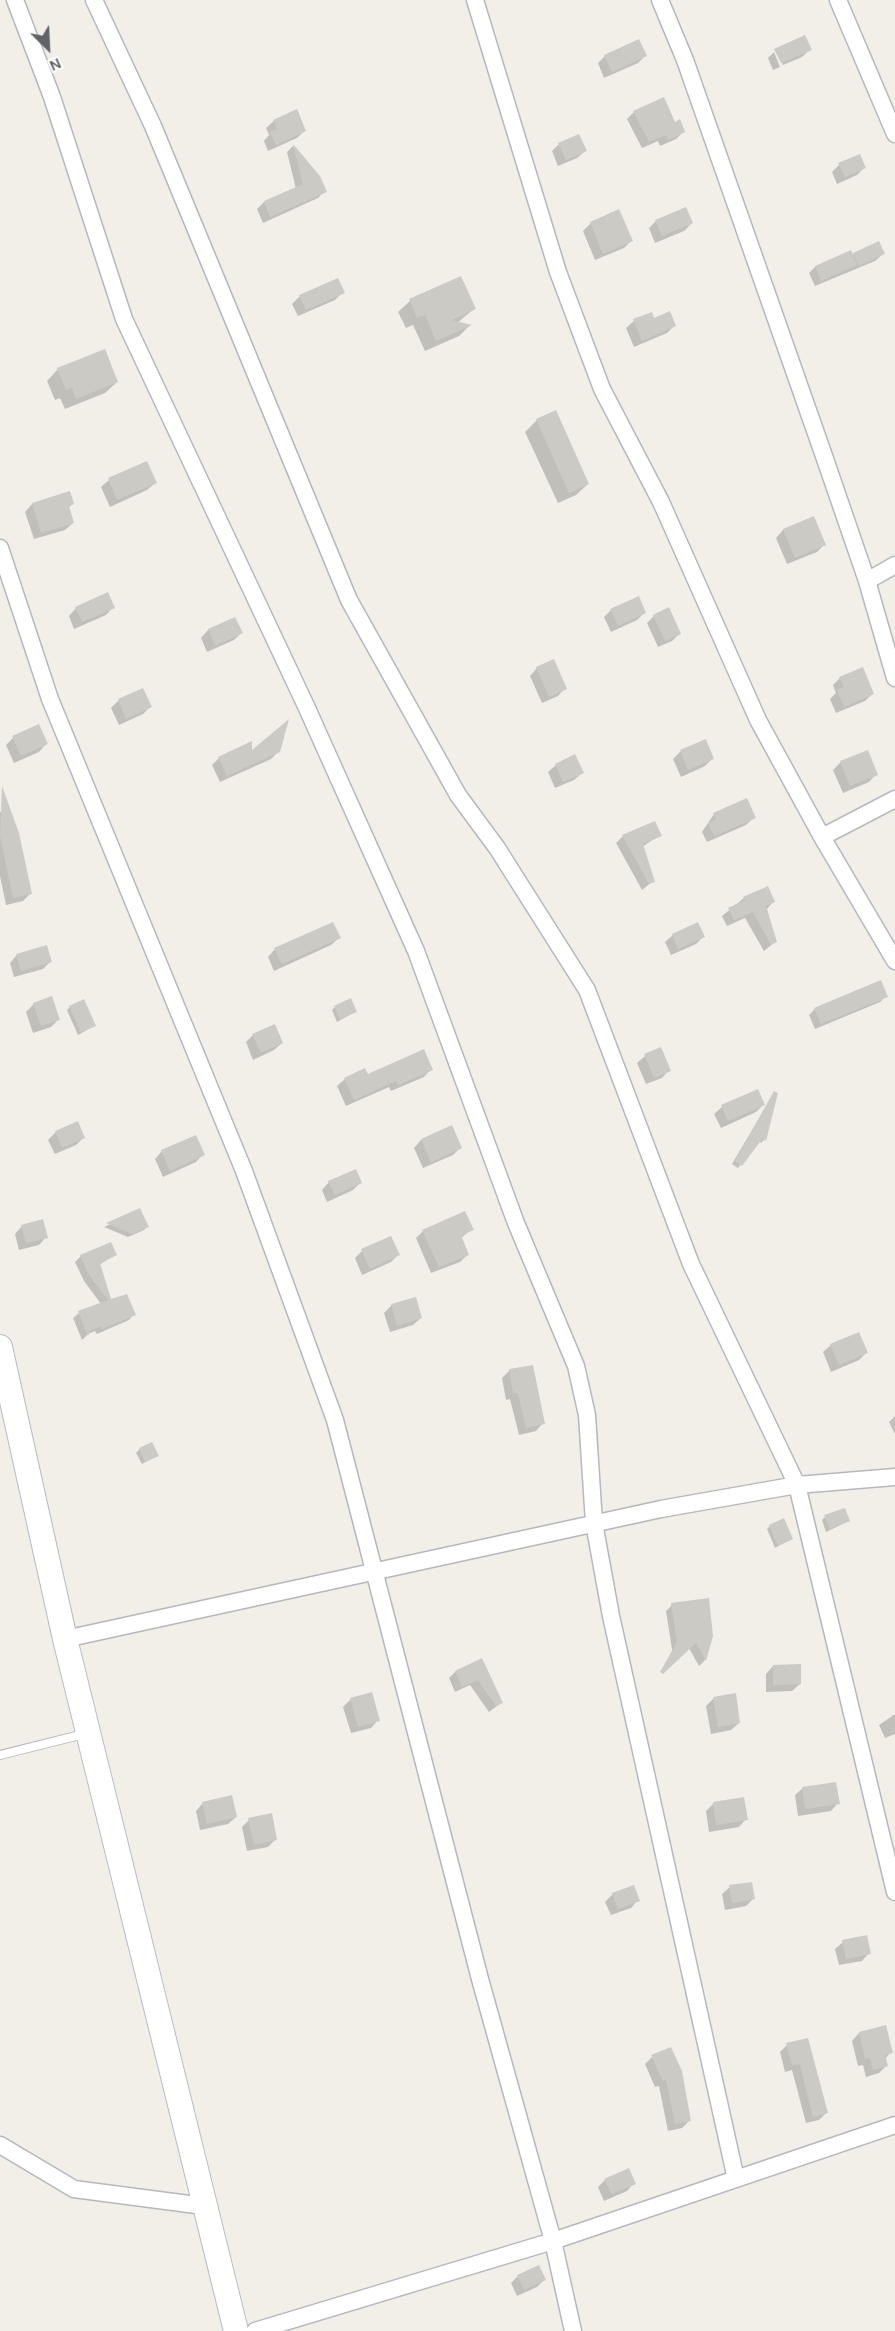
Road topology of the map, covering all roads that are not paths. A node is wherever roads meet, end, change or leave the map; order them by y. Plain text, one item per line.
1 (15, 0) edge
2 (94, 0) edge
3 (475, 0) edge
4 (660, 0) edge
5 (838, 0) edge
6 (895, 134) edge
7 (0, 548) edge
8 (895, 565) edge
9 (867, 581) junction
10 (895, 678) edge
11 (895, 799) edge
12 (822, 837) junction
13 (895, 961) edge
14 (0, 1347) edge
15 (895, 1477) edge
16 (797, 1485) junction
17 (594, 1523) junction
18 (373, 1571) junction
19 (65, 1639) junction
20 (88, 1733) junction
21 (0, 1755) edge
22 (895, 1892) edge
23 (895, 2125) edge
24 (0, 2145) edge
25 (736, 2179) junction
26 (204, 2206) junction
27 (553, 2241) junction
28 (236, 2331) edge
29 (255, 2331) edge
30 (573, 2331) edge

1 - 17 street
2 - 16 street
3 - 12 street
4 - 9 street
5 - 6 street
7 - 18 street
8 - 9 street
9 - 10 street
11 - 12 street
12 - 13 street
14 - 19 main road
15 - 16 street
16 - 17 street
16 - 22 street
17 - 18 street
17 - 25 street
18 - 19 street
18 - 27 street
19 - 20 main road
20 - 21 lane
20 - 26 main road
23 - 25 street
24 - 26 street
25 - 27 street
26 - 28 main road
27 - 29 street
27 - 30 street

